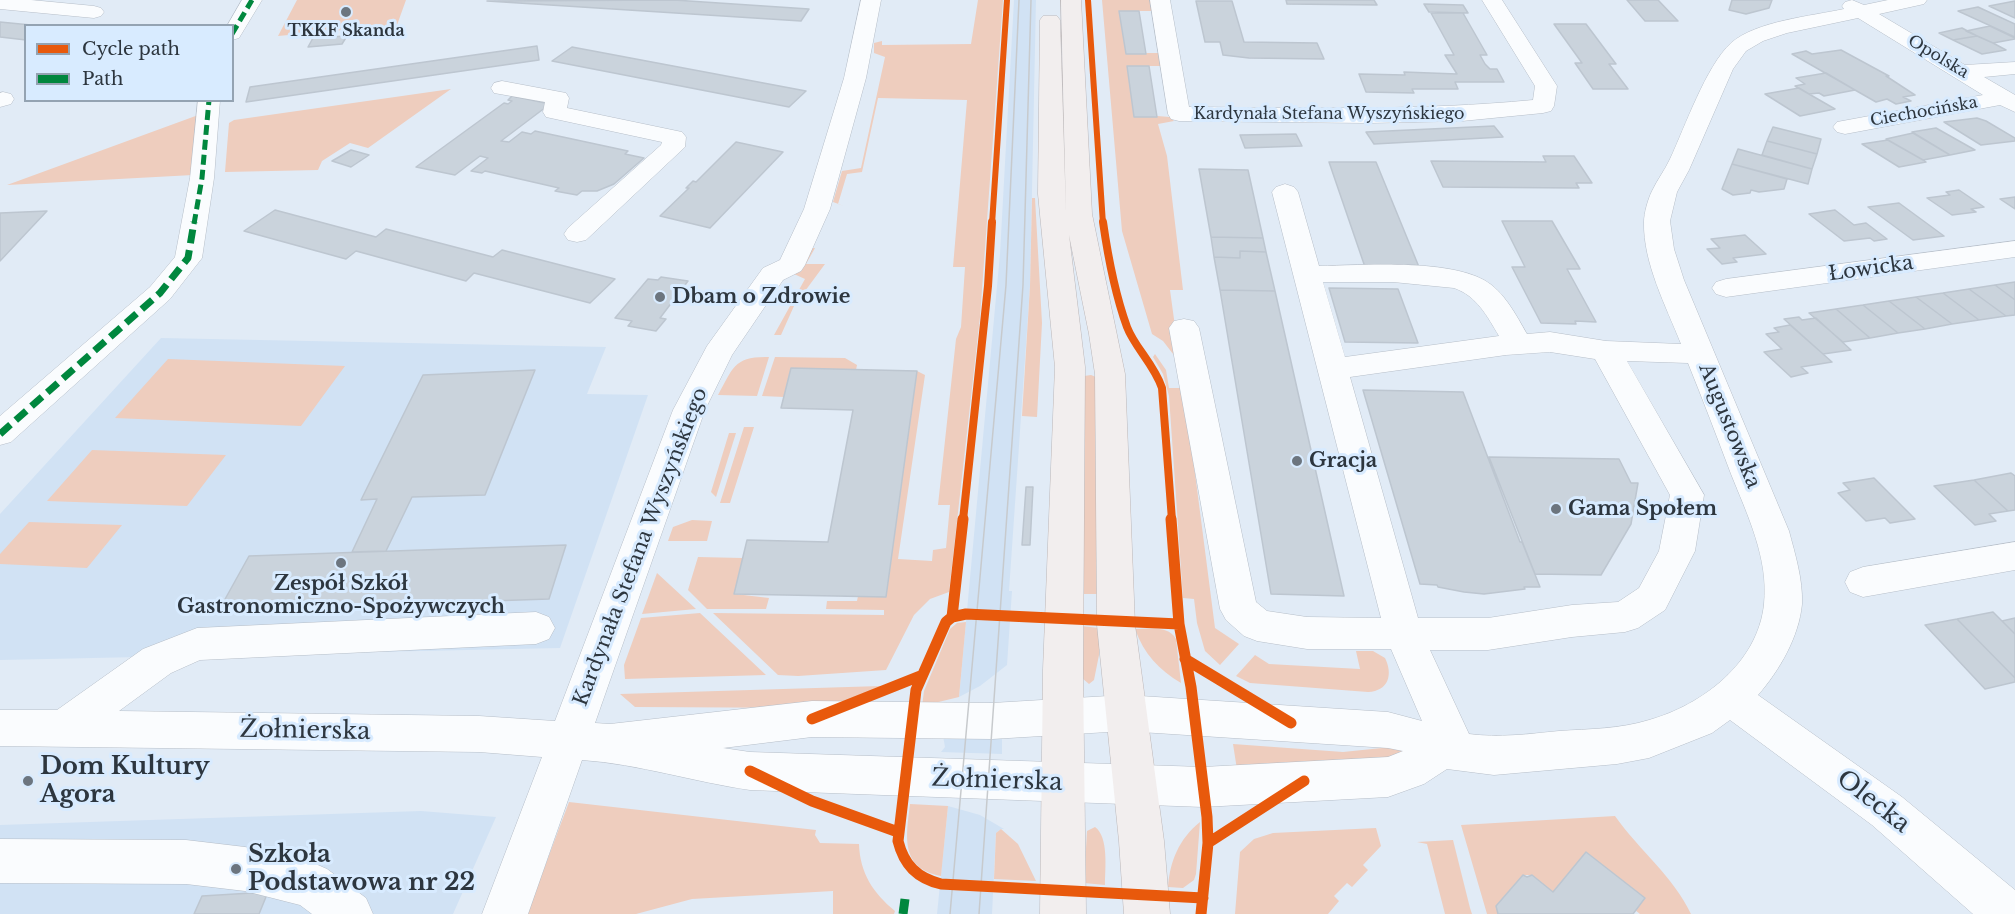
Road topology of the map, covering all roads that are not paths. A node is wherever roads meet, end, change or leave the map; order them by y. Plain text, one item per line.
1 (252, 0) edge
2 (871, 0) edge
3 (1050, 0) edge
4 (1071, 0) edge
5 (1160, 0) edge
6 (1492, 0) edge
7 (1917, 0) edge
8 (0, 3) edge
9 (68, 4) edge
10 (1851, 5) edge
11 (94, 12) dead end
12 (234, 31) edge
13 (2015, 68) edge
14 (1964, 72) junction
15 (502, 87) dead end
16 (2009, 101) edge
17 (209, 102) edge
18 (1845, 127) dead end
19 (1286, 192) dead end
20 (577, 234) dead end
21 (2015, 249) edge
22 (1307, 273) junction
23 (1726, 288) dead end
24 (1184, 328) dead end
25 (1518, 344) junction
26 (1606, 351) junction
27 (1700, 354) junction
28 (1333, 369) junction
29 (0, 434) edge
30 (2015, 556) edge
31 (1863, 582) dead end
32 (536, 628) dead end
33 (1404, 634) junction
34 (1731, 698) junction
35 (1125, 713) junction
36 (1063, 717) junction
37 (66, 727) junction
38 (0, 728) edge
39 (589, 742) junction
40 (1449, 751) junction
41 (1064, 783) junction
42 (1136, 786) junction
43 (0, 861) edge
44 (350, 914) edge
45 (505, 914) edge
46 (1063, 914) edge
47 (1148, 914) edge
48 (2008, 914) edge

1 - 12 street
2 - 39 street, Kardynała Stefana Wyszyńskiego
3 - 36 main road
4 - 35 main road
5 - 6 street, Kardynała Stefana Wyszyńskiego
7 - 10 street, Augustowska
8 - 9 street
9 - 11 street
10 - 14 street, Opolska
10 - 27 street, Augustowska
13 - 14 street
14 - 16 street, Opolska
15 - 20 street
16 - 18 street, Ciechocińska
17 - 29 street
19 - 22 street
21 - 23 street, Łowicka
22 - 25 street
22 - 28 street
24 - 33 street
25 - 26 street
25 - 28 street
26 - 27 street
26 - 33 street
27 - 34 street, Augustowska
28 - 33 street
30 - 31 street
32 - 37 street
33 - 40 street
34 - 40 street, Augustowska
34 - 48 street, Olecka
35 - 36 street, Żołnierska
35 - 40 street, Augustowska
35 - 42 main road
36 - 39 street, Żołnierska
36 - 41 main road
37 - 38 street, Żołnierska
37 - 39 street, Żołnierska
39 - 41 street, Żołnierska
39 - 45 street, Kardynała Stefana Wyszyńskiego
40 - 42 street
41 - 42 street, Żołnierska
41 - 46 main road
42 - 47 main road
43 - 44 street

